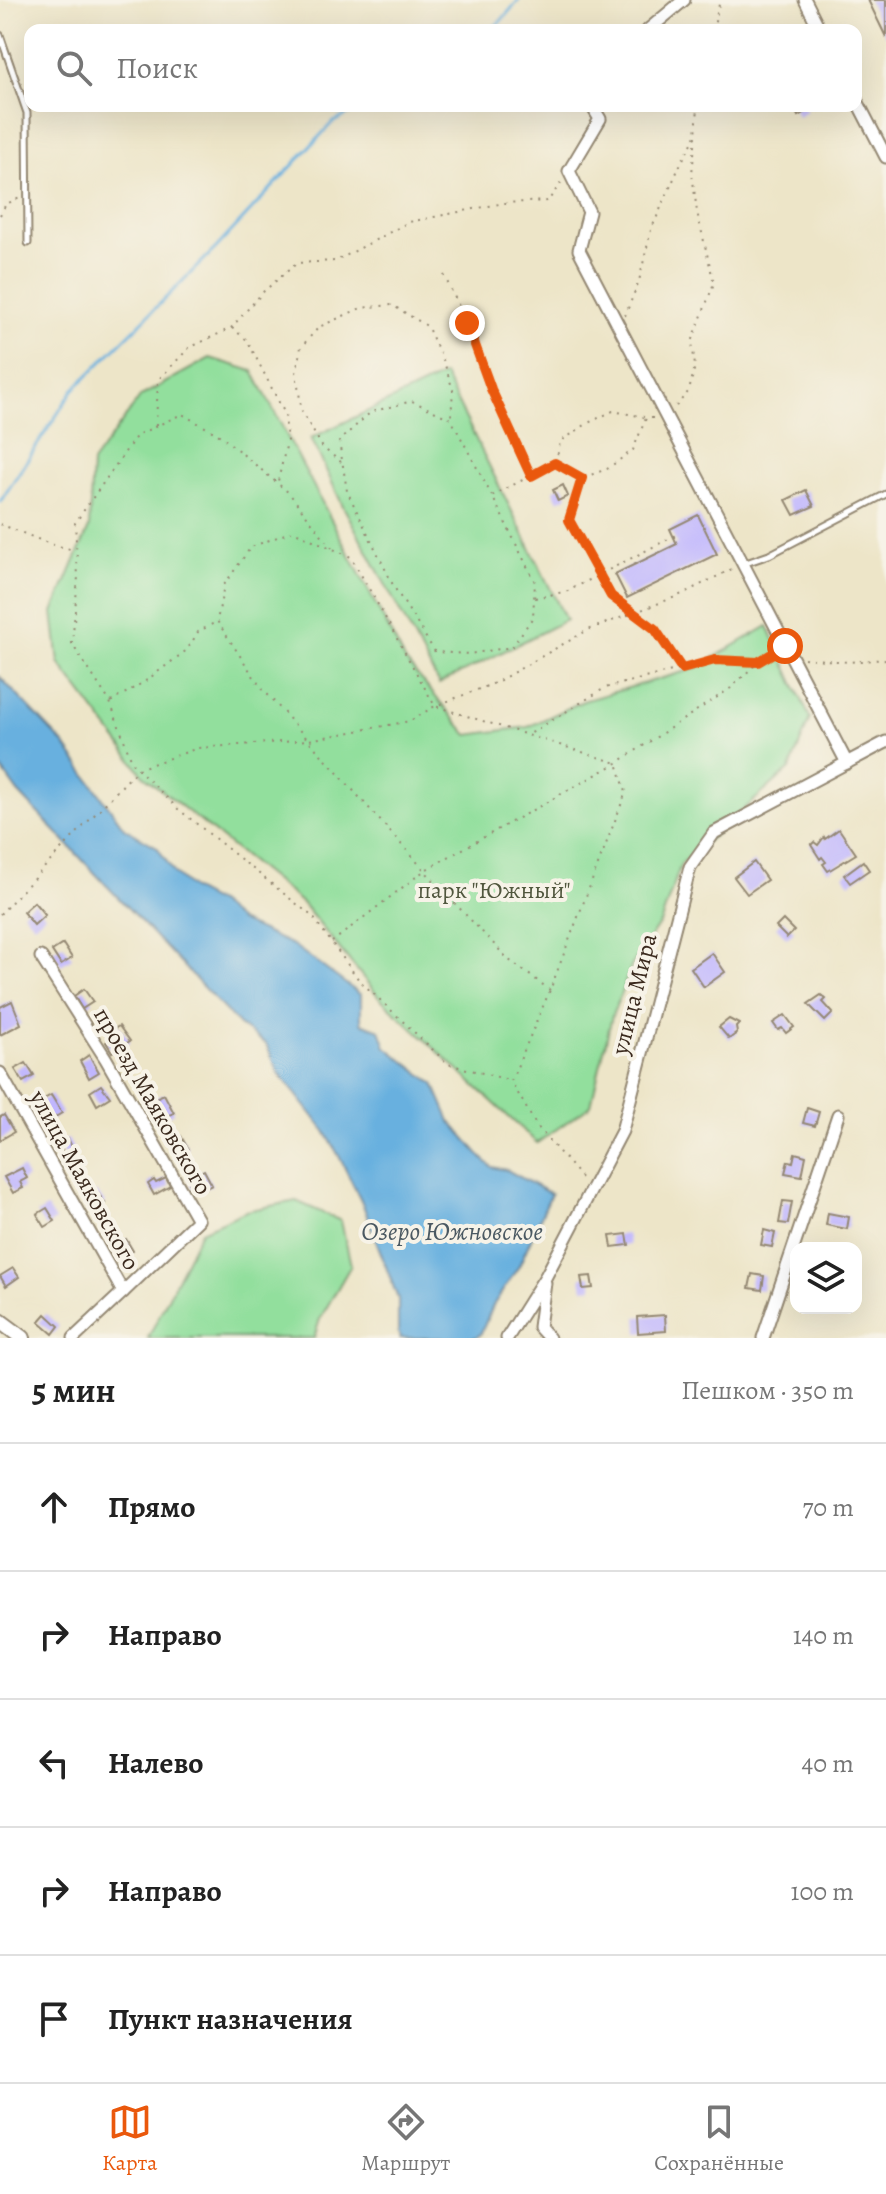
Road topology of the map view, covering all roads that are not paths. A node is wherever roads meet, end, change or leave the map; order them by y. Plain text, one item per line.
1 (684, 0) edge
2 (805, 0) edge
3 (655, 24) edge
4 (817, 24) edge
5 (0, 35) edge
6 (24, 104) edge
7 (862, 111) edge
8 (27, 112) edge
9 (596, 112) edge
10 (886, 157) edge
11 (28, 243) dead end
12 (886, 494) edge
13 (742, 564) junction
14 (886, 742) edge
15 (847, 763) junction
16 (41, 957) dead end
17 (0, 1073) edge
18 (838, 1115) dead end
19 (546, 1276) junction
20 (123, 1292) junction
21 (0, 1321) edge
22 (23, 1338) edge
23 (74, 1338) edge
24 (507, 1338) edge
25 (549, 1338) edge
26 (763, 1338) edge

1 - 3 street
2 - 4 street
5 - 6 lane
7 - 10 street
8 - 11 lane
9 - 13 street
12 - 13 lane
13 - 15 street
14 - 15 street, улица Мира
15 - 19 street, улица Мира
16 - 20 street, проезд Маяковского
17 - 20 street, улица Маяковского
18 - 26 street
19 - 24 street, улица Мира
19 - 25 street
20 - 23 street, улица Маяковского
21 - 22 main road

